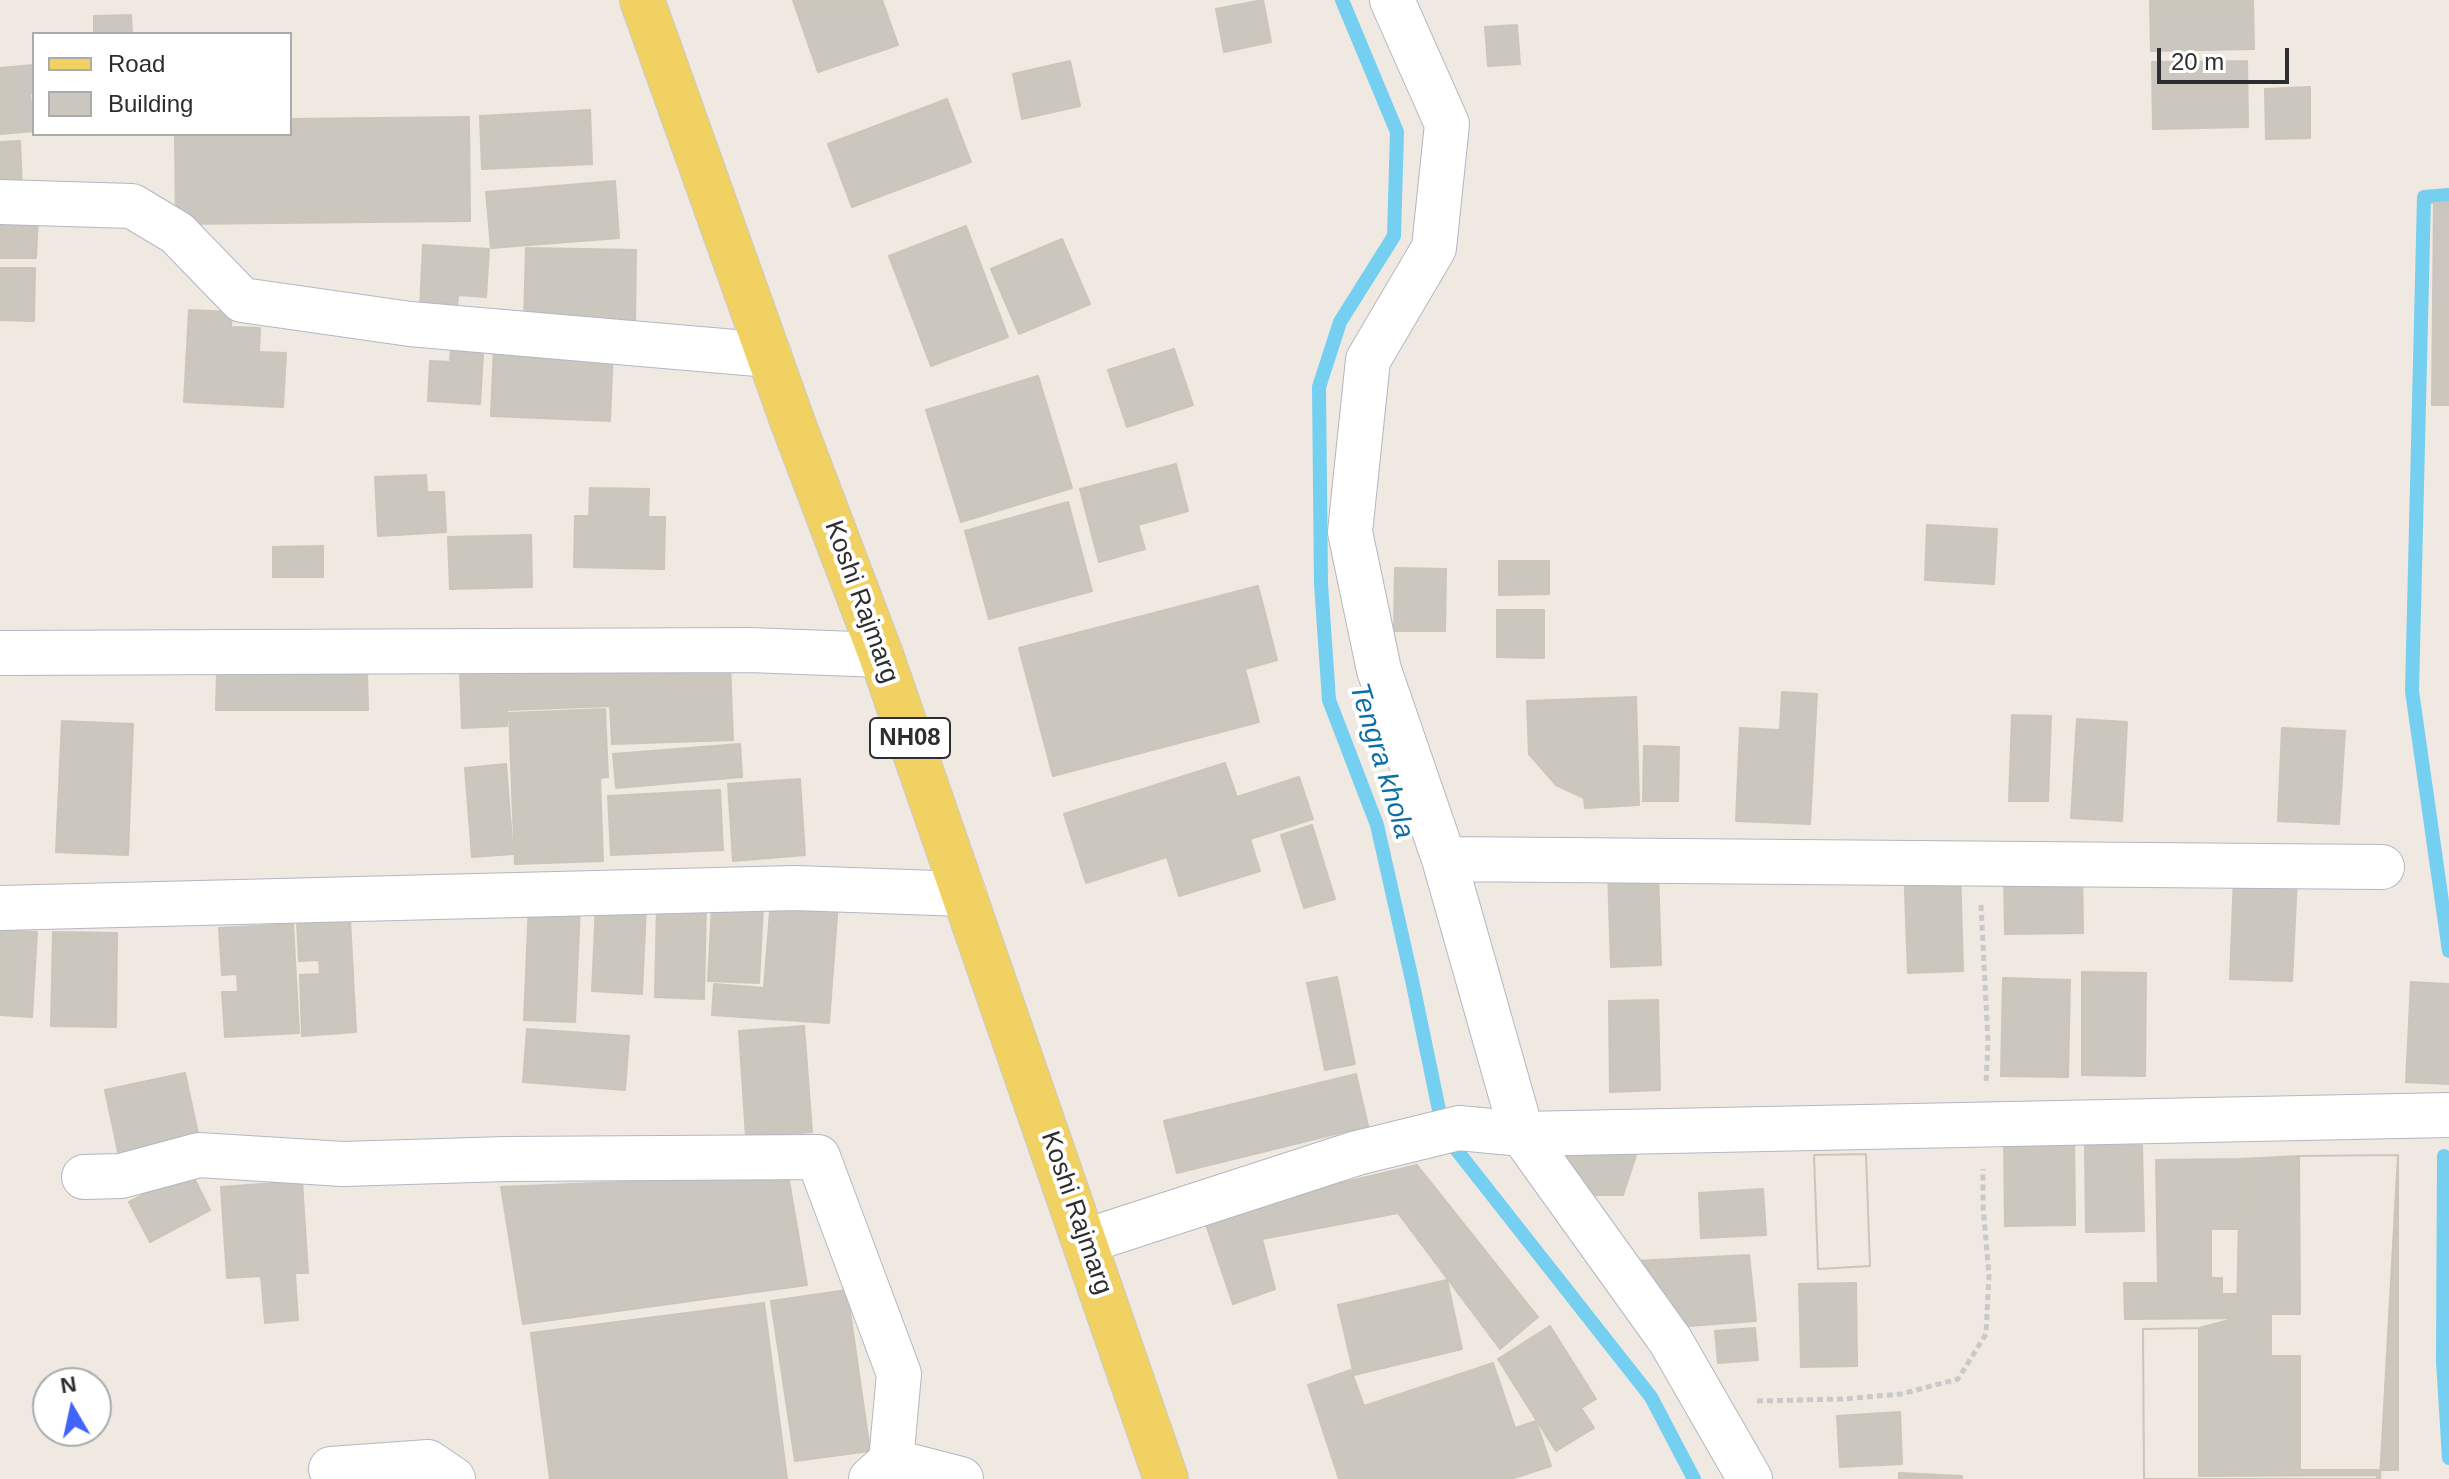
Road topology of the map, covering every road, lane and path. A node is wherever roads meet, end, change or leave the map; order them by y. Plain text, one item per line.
1 (642, 0) edge
2 (1392, 0) edge
3 (0, 202) edge
4 (769, 355) junction
5 (0, 653) edge
6 (881, 655) junction
7 (1444, 859) junction
8 (1979, 863) junction
9 (2382, 867) dead end
10 (964, 894) junction
11 (0, 908) edge
12 (2449, 1115) edge
13 (1984, 1125) junction
14 (1522, 1134) junction
15 (84, 1177) dead end
16 (1086, 1241) junction
17 (1704, 1398) junction
18 (331, 1469) dead end
19 (881, 1470) edge
20 (453, 1479) edge
21 (961, 1479) edge
22 (1166, 1479) edge
23 (1750, 1479) edge

1 - 4 main road, Koshi Rajmarg / NH08
2 - 7 street
3 - 4 street
4 - 6 main road, Koshi Rajmarg / NH08
5 - 6 street
6 - 10 main road, Koshi Rajmarg / NH08
7 - 8 street
7 - 14 street
8 - 9 street
8 - 13 path
10 - 11 street
10 - 16 main road, Koshi Rajmarg / NH08
12 - 13 street
13 - 14 street
13 - 17 path
14 - 16 street
14 - 17 street
15 - 19 street
16 - 22 main road, Koshi Rajmarg / NH08
17 - 23 street
18 - 20 street
19 - 21 street

